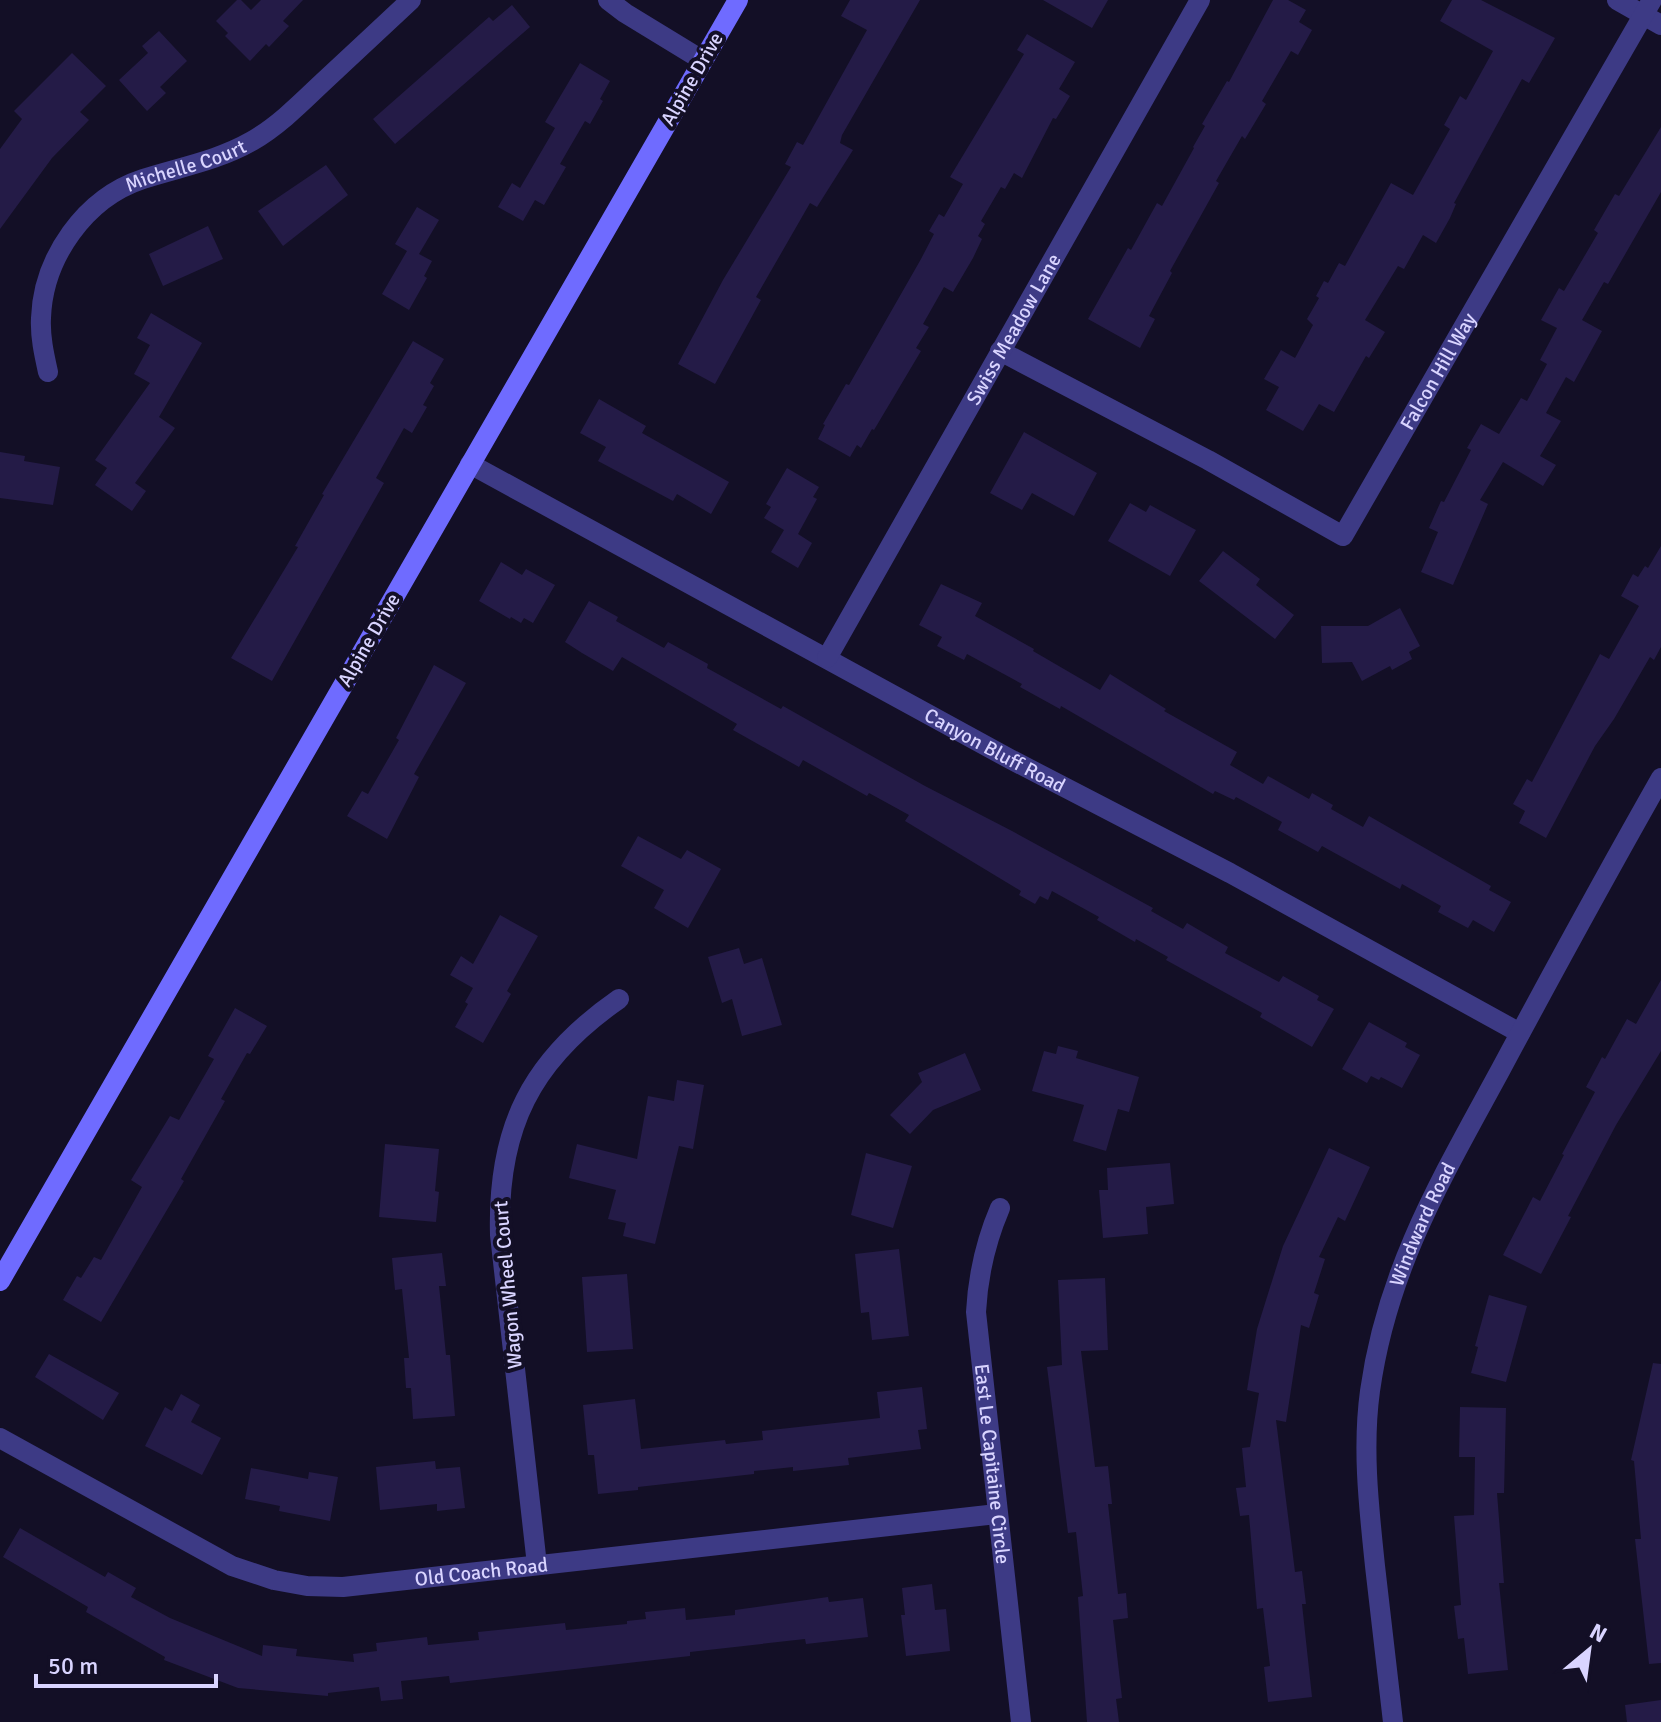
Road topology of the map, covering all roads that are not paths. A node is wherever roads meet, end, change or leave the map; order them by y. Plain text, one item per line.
1 (411, 0) edge
2 (608, 0) edge
3 (738, 0) edge
4 (1200, 0) edge
5 (1617, 0) edge
6 (1652, 13) edge
7 (702, 60) junction
8 (1000, 351) junction
9 (48, 372) dead end
10 (470, 464) junction
11 (827, 658) junction
12 (1661, 778) edge
13 (619, 999) dead end
14 (1520, 1033) junction
15 (1000, 1208) dead end
16 (0, 1281) edge
17 (0, 1438) edge
18 (997, 1514) junction
19 (537, 1565) junction
20 (1021, 1722) edge
21 (1393, 1722) edge

1 - 9 street, Michelle Court
2 - 7 street
3 - 7 street, Alpine Drive
4 - 8 street, Swiss Meadow Lane
5 - 6 street
6 - 8 street, Falcon Hill Way
7 - 10 street, Alpine Drive
8 - 11 street, Swiss Meadow Lane
10 - 11 street, Canyon Bluff Road
10 - 16 street, Alpine Drive
11 - 14 street, Canyon Bluff Road
12 - 14 street, Windward Road
13 - 19 street, Wagon Wheel Court
14 - 21 street, Windward Road
15 - 18 street, East Le Capitaine Circle
17 - 19 street, Old Coach Road
18 - 19 street, Old Coach Road
18 - 20 street, East Le Capitaine Circle

